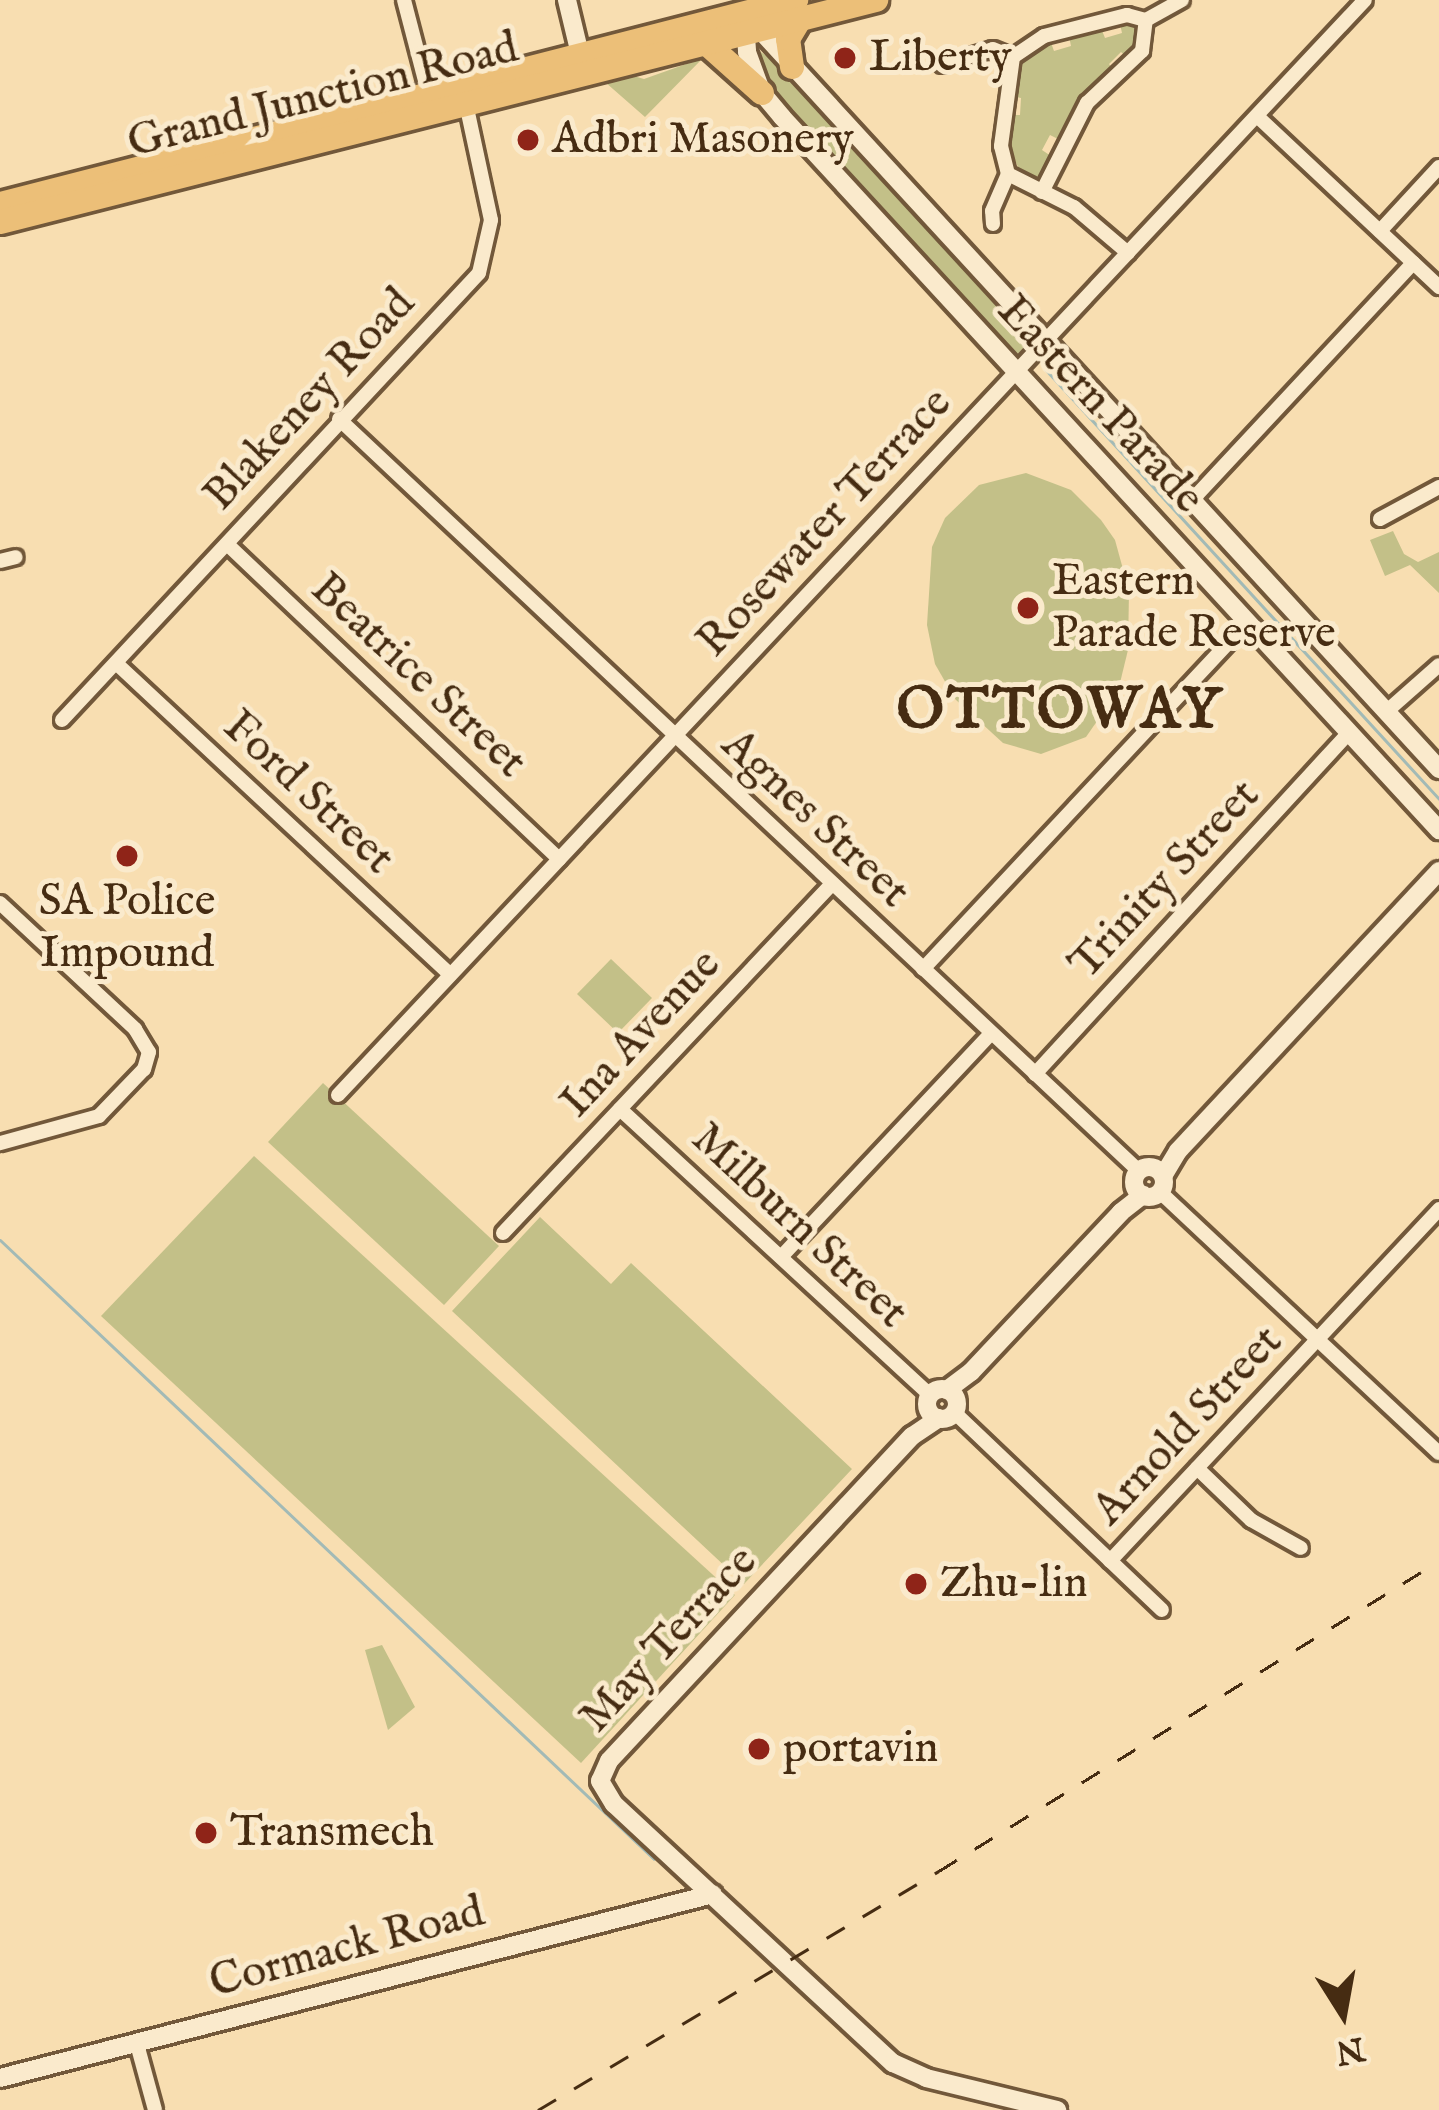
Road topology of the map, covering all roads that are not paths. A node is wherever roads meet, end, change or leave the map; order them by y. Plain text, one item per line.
1 (404, 0) edge
2 (567, 0) edge
3 (876, 0) edge
4 (1182, 0) edge
5 (1365, 0) edge
6 (798, 10) edge
7 (1146, 20) junction
8 (750, 25) junction
9 (706, 43) junction
10 (580, 54) junction
11 (1013, 57) junction
12 (942, 65) dead end
13 (792, 68) junction
14 (464, 93) junction
15 (762, 93) junction
16 (431, 102) junction
17 (1257, 116) junction
18 (239, 151) junction
19 (1439, 167) edge
20 (1008, 174) junction
21 (1042, 192) junction
22 (0, 204) edge
23 (0, 221) edge
24 (993, 224) dead end
25 (1379, 231) junction
26 (1128, 253) junction
27 (1413, 263) junction
28 (1439, 287) edge
29 (1046, 341) junction
30 (1016, 373) junction
31 (339, 418) junction
32 (1439, 487) edge
33 (1193, 499) junction
34 (1380, 519) dead end
35 (227, 544) junction
36 (16, 557) dead end
37 (0, 561) edge
38 (1248, 622) junction
39 (116, 663) junction
40 (1439, 665) edge
41 (1387, 711) junction
42 (62, 720) dead end
43 (1348, 734) junction
44 (674, 737) junction
45 (1439, 769) edge
46 (1439, 830) edge
47 (559, 860) junction
48 (1439, 871) edge
49 (832, 884) junction
50 (0, 903) edge
51 (922, 969) junction
52 (450, 975) junction
53 (991, 1033) junction
54 (1034, 1074) junction
55 (338, 1095) dead end
56 (620, 1108) junction
57 (0, 1143) edge
58 (1149, 1182) junction
59 (1439, 1209) edge
60 (502, 1233) dead end
61 (781, 1257) junction
62 (1318, 1340) junction
63 (942, 1403) junction
64 (1439, 1453) edge
65 (1197, 1468) junction
66 (1301, 1548) dead end
67 (1110, 1561) junction
68 (1162, 1610) dead end
69 (713, 1894) junction
70 (137, 2044) junction
71 (0, 2078) edge
72 (155, 2110) edge
73 (1058, 2110) edge

1 - 16 street
2 - 10 street
3 - 6 highway, Grand Junction Road
4 - 7 street
5 - 17 street, Rosewater Terrace
6 - 8 highway, Grand Junction Road
6 - 13 highway
7 - 11 street
7 - 21 street
8 - 9 highway, Grand Junction Road
8 - 10 highway, Grand Junction Road
8 - 13 street, Eastern Parade
8 - 15 street, Eastern Parade
9 - 14 highway, Grand Junction Road
9 - 15 highway
10 - 14 highway, Grand Junction Road
11 - 12 street
11 - 20 street
13 - 29 street, Eastern Parade
14 - 16 highway, Grand Junction Road
14 - 31 street, Blakeney Road
15 - 30 street, Eastern Parade
16 - 18 highway, Grand Junction Road
17 - 25 street
17 - 26 street, Rosewater Terrace
18 - 22 highway, Grand Junction Road
18 - 23 highway, Grand Junction Road
19 - 25 street
20 - 21 street
20 - 24 street
21 - 26 street
25 - 27 street
26 - 29 street, Rosewater Terrace
27 - 28 street
27 - 33 street
29 - 30 street, Rosewater Terrace
29 - 33 street, Eastern Parade
30 - 38 street, Eastern Parade
30 - 44 street, Rosewater Terrace
31 - 35 street, Blakeney Road
31 - 44 street, Agnes Street
32 - 34 street
33 - 41 street, Eastern Parade
35 - 39 street, Blakeney Road
35 - 47 street, Beatrice Street
36 - 37 street
38 - 43 street, Eastern Parade
38 - 51 street
39 - 42 street, Blakeney Road
39 - 52 street, Ford Street
40 - 41 street
41 - 45 street, Eastern Parade
43 - 46 street, Eastern Parade
43 - 54 street, Trinity Street
44 - 47 street, Rosewater Terrace
44 - 49 street, Agnes Street
47 - 52 street, Rosewater Terrace
48 - 58 street, May Terrace
49 - 51 street, Agnes Street
49 - 56 street, Ina Avenue
50 - 57 street
51 - 53 street, Agnes Street
52 - 55 street, Rosewater Terrace
53 - 54 street, Agnes Street
53 - 61 street
54 - 58 street, Agnes Street
56 - 60 street, Ina Avenue
56 - 61 street, Milburn Street
58 - 62 street, Agnes Street
58 - 63 street, May Terrace
59 - 62 street, Arnold Street
61 - 63 street, Milburn Street
62 - 64 street
62 - 65 street, Arnold Street
63 - 67 street, Milburn Street
63 - 69 street, May Terrace
65 - 66 street
65 - 67 street, Arnold Street
67 - 68 street, Milburn Street
69 - 70 street, Cormack Road
69 - 73 street, May Terrace
70 - 71 street, Cormack Road
70 - 72 street

